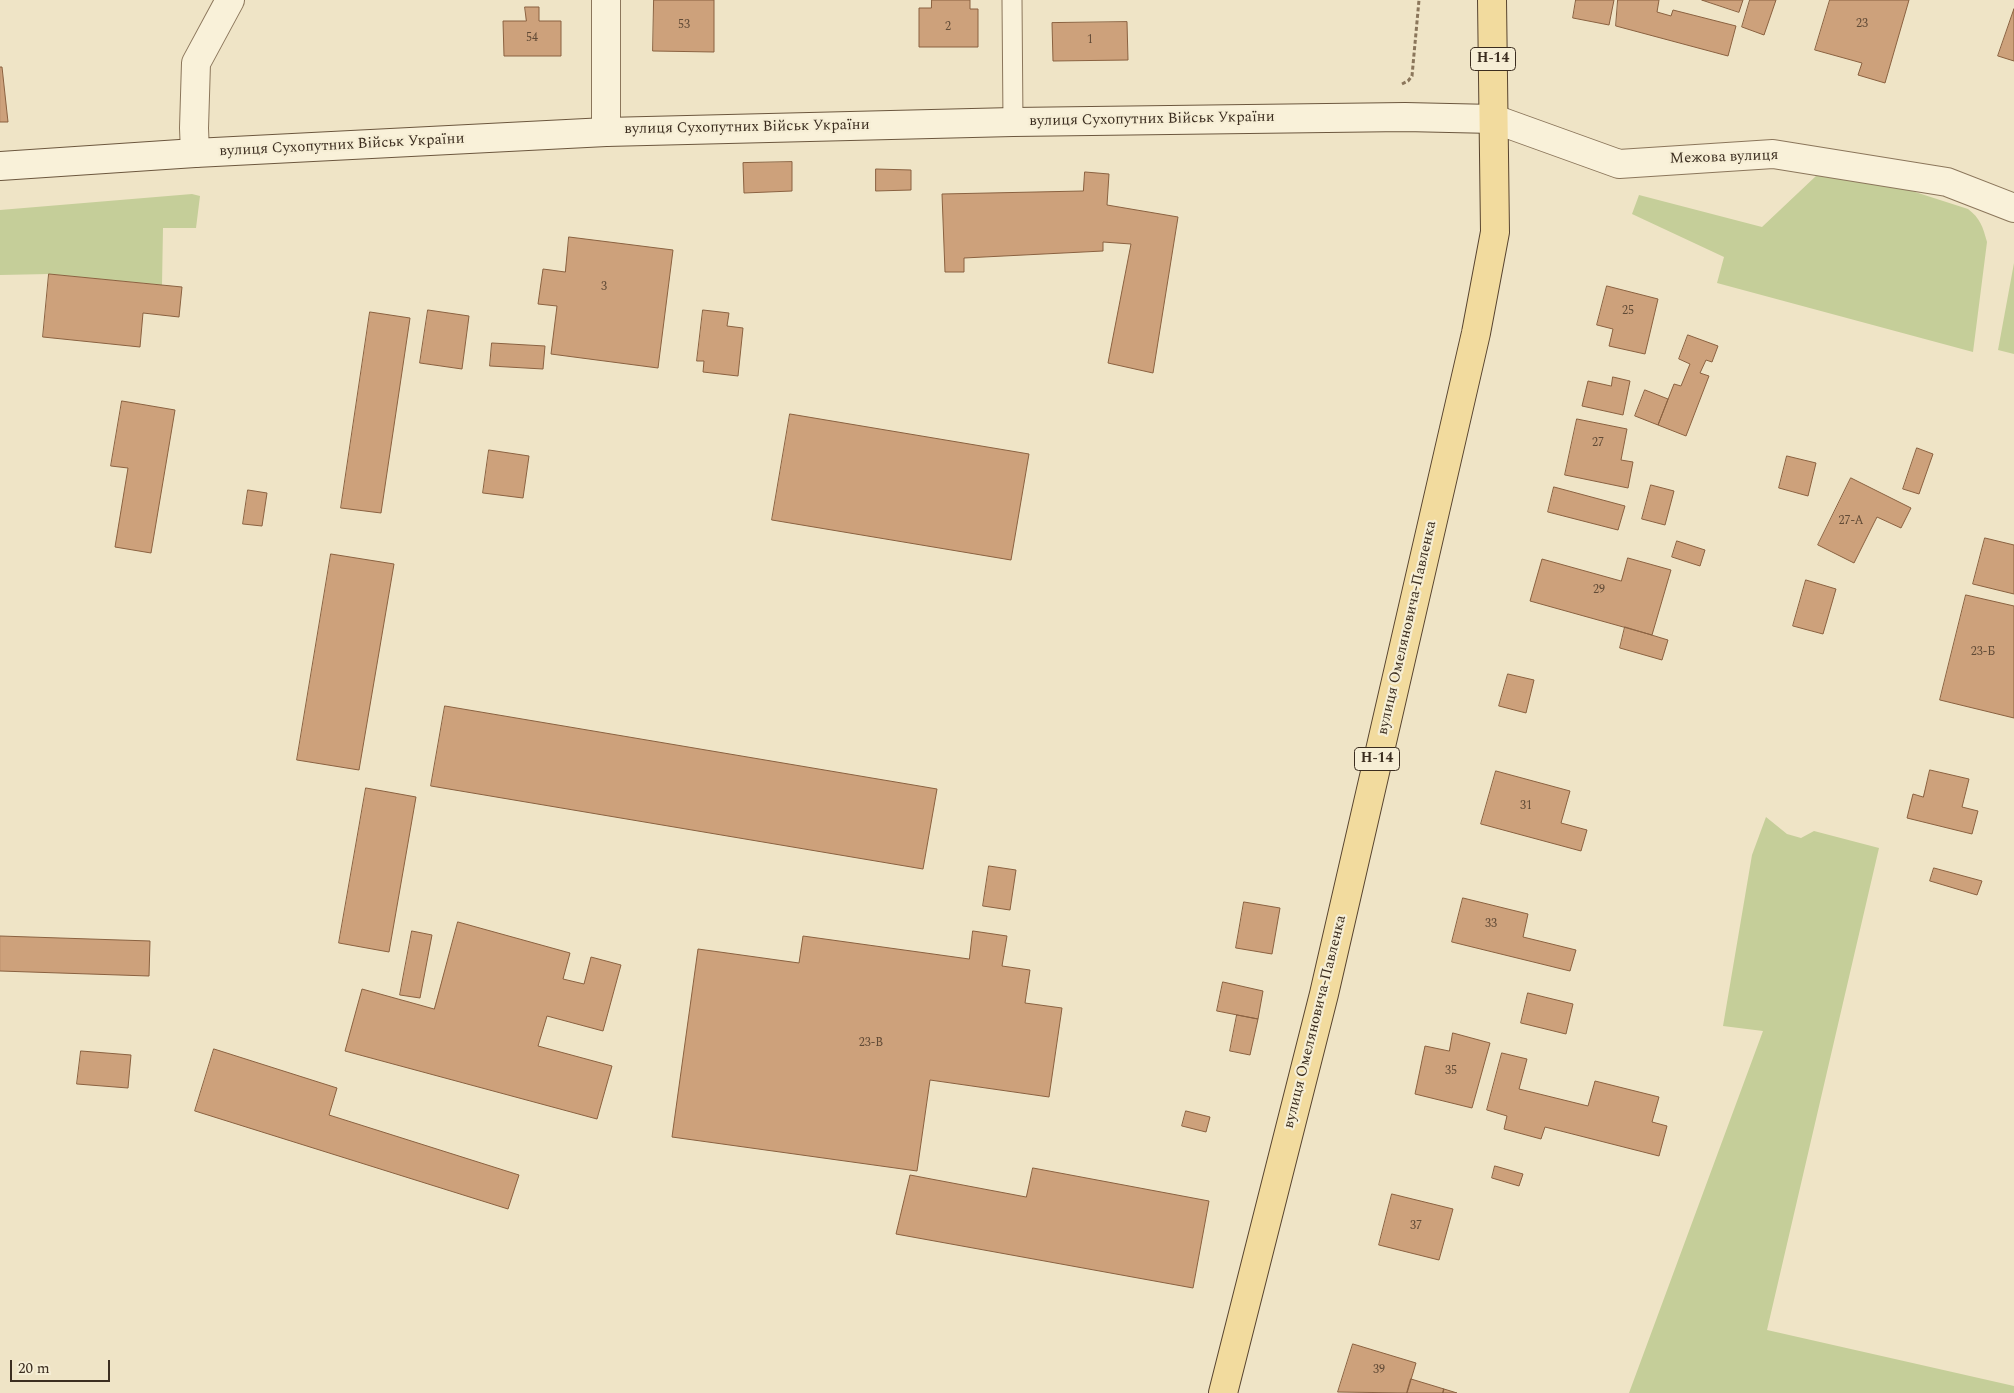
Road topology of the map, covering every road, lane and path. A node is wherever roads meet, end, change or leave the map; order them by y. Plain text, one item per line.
1 (230, 0) edge
2 (606, 0) edge
3 (1012, 0) edge
4 (1492, 0) edge
5 (1494, 119) junction
6 (1013, 122) junction
7 (606, 132) junction
8 (195, 153) junction
9 (0, 166) edge
10 (2014, 208) edge
11 (1223, 1393) edge

1 - 8 street
2 - 7 street
3 - 6 lane
4 - 5 main road, вулиця Омеляновича-Павленка / Н-14
5 - 6 street, вулиця Сухопутних Військ України
5 - 10 street, Межова вулиця
5 - 11 main road, вулиця Омеляновича-Павленка / Н-14
6 - 7 street, вулиця Сухопутних Військ України
7 - 8 street, вулиця Сухопутних Військ України
8 - 9 street, вулиця Сухопутних Військ України

